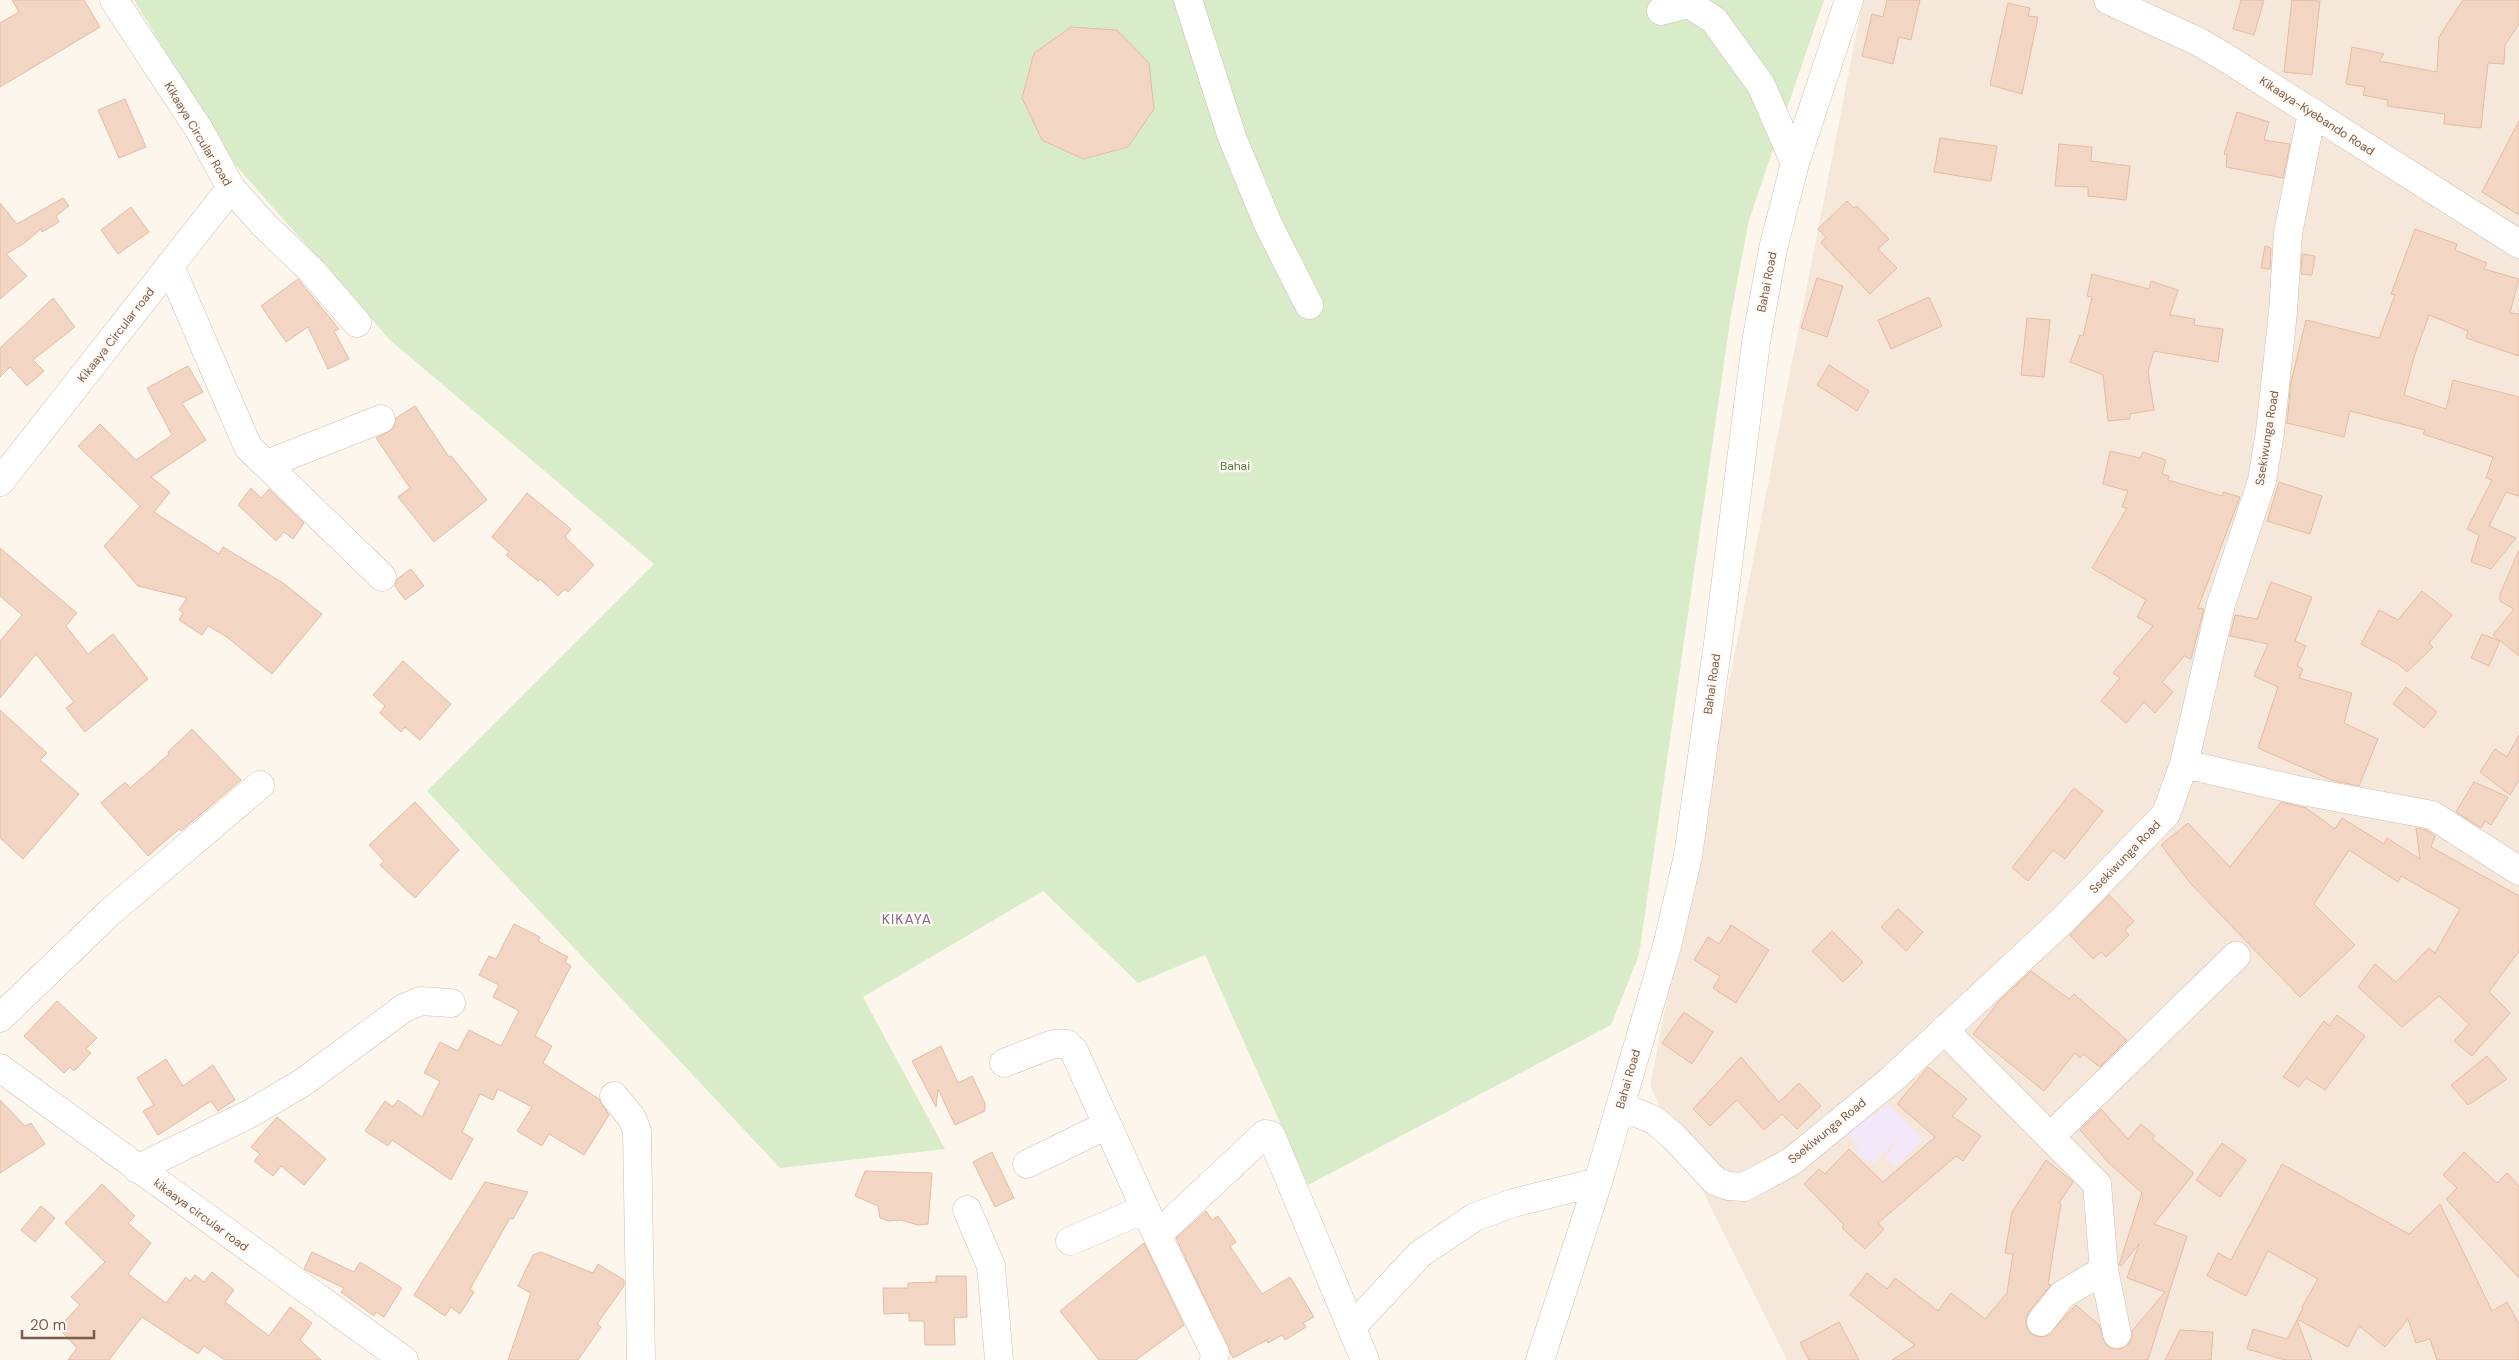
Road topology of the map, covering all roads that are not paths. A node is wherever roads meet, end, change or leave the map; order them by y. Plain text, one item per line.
1 (114, 0) edge
2 (1188, 0) edge
3 (1849, 0) edge
4 (2108, 0) edge
5 (1661, 12) dead end
6 (2312, 112) junction
7 (1795, 163) junction
8 (232, 188) junction
9 (2518, 241) edge
10 (170, 266) junction
11 (1309, 305) dead end
12 (357, 323) dead end
13 (381, 419) dead end
14 (267, 464) junction
15 (0, 482) edge
16 (382, 577) dead end
17 (2184, 764) junction
18 (260, 785) dead end
19 (2519, 871) edge
20 (2236, 956) dead end
21 (451, 1003) dead end
22 (0, 1018) edge
23 (1944, 1030) junction
24 (1004, 1063) dead end
25 (0, 1068) edge
26 (614, 1096) dead end
27 (1620, 1106) junction
28 (1107, 1125) junction
29 (2050, 1137) junction
30 (1027, 1164) dead end
31 (137, 1169) junction
32 (1598, 1182) junction
33 (1145, 1209) junction
34 (967, 1210) dead end
35 (1157, 1235) junction
36 (1070, 1241) dead end
37 (2104, 1270) junction
38 (2041, 1322) dead end
39 (1352, 1327) junction
40 (2117, 1334) dead end
41 (404, 1360) edge
42 (640, 1360) edge
43 (999, 1360) edge
44 (1214, 1360) edge
45 (1365, 1360) edge
46 (1540, 1360) edge

1 - 8 street, Kikaaya Circular Road
2 - 11 street
3 - 7 street, Bahai Road
4 - 6 street, Kikaaya-Kyebando Road
5 - 7 street
6 - 9 street, Kikaaya-Kyebando Road
6 - 17 street, Ssekiwunga Road
7 - 27 street, Bahai Road
8 - 10 street, Kikaaya Circular road
8 - 12 street, Kikaaya Circular Road
10 - 14 street
10 - 15 street, Kikaaya Circular road
13 - 14 street
14 - 16 street
17 - 19 street
17 - 23 street, Ssekiwunga Road
18 - 22 street
20 - 29 street
21 - 31 street
23 - 27 street, Ssekiwunga Road
23 - 29 street
24 - 28 street
25 - 31 street, kikaaya circular road
26 - 42 street
27 - 32 street, Bahai Road
28 - 30 street
28 - 33 street
29 - 37 street
31 - 41 street, kikaaya circular road
32 - 39 street
32 - 46 street, Bahai Road
33 - 35 street
33 - 36 street
34 - 43 street
35 - 39 street
35 - 44 street
37 - 38 street
37 - 40 street
39 - 45 street

